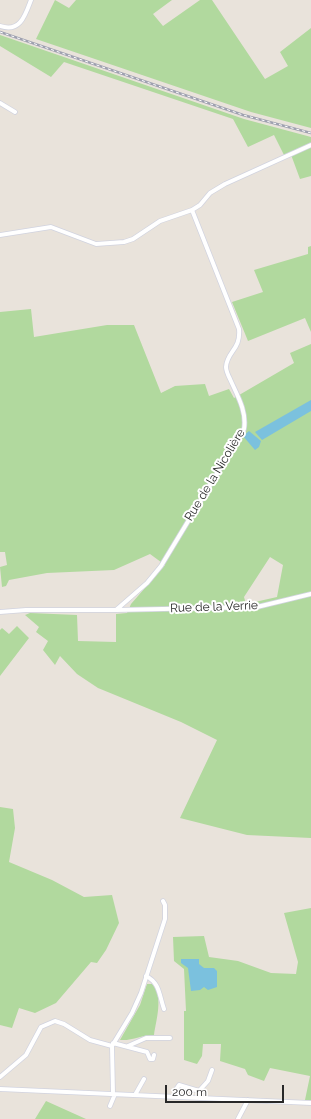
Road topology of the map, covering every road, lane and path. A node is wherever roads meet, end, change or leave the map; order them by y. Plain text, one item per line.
1 (31, 0) edge
2 (0, 26) edge
3 (0, 104) edge
4 (15, 112) dead end
5 (311, 145) edge
6 (192, 210) junction
7 (0, 235) edge
8 (311, 594) edge
9 (116, 610) junction
10 (0, 612) edge
11 (163, 901) dead end
12 (146, 976) junction
13 (164, 1009) dead end
14 (170, 1038) dead end
15 (113, 1044) junction
16 (128, 1046) junction
17 (154, 1055) dead end
18 (212, 1070) dead end
19 (0, 1077) edge
20 (144, 1079) dead end
21 (0, 1089) edge
22 (199, 1090) junction
23 (114, 1094) junction
24 (135, 1095) junction
25 (175, 1097) junction
26 (200, 1098) junction
27 (248, 1100) junction
28 (311, 1103) edge
29 (110, 1106) dead end
30 (238, 1119) edge

1 - 2 street
3 - 4 street
5 - 6 street
6 - 7 street
6 - 9 street, Rue de la Nicolière
8 - 9 street, Rue de la Verrie
9 - 10 street, Rue de la Verrie
11 - 12 street
12 - 13 street
12 - 15 street
14 - 16 street
15 - 16 street
15 - 19 street
15 - 23 street
16 - 17 street
18 - 22 street
20 - 24 street
21 - 23 street
22 - 25 street
22 - 26 street
23 - 24 street
23 - 29 street
24 - 25 street
25 - 26 street
26 - 27 street
27 - 28 street
27 - 30 street

